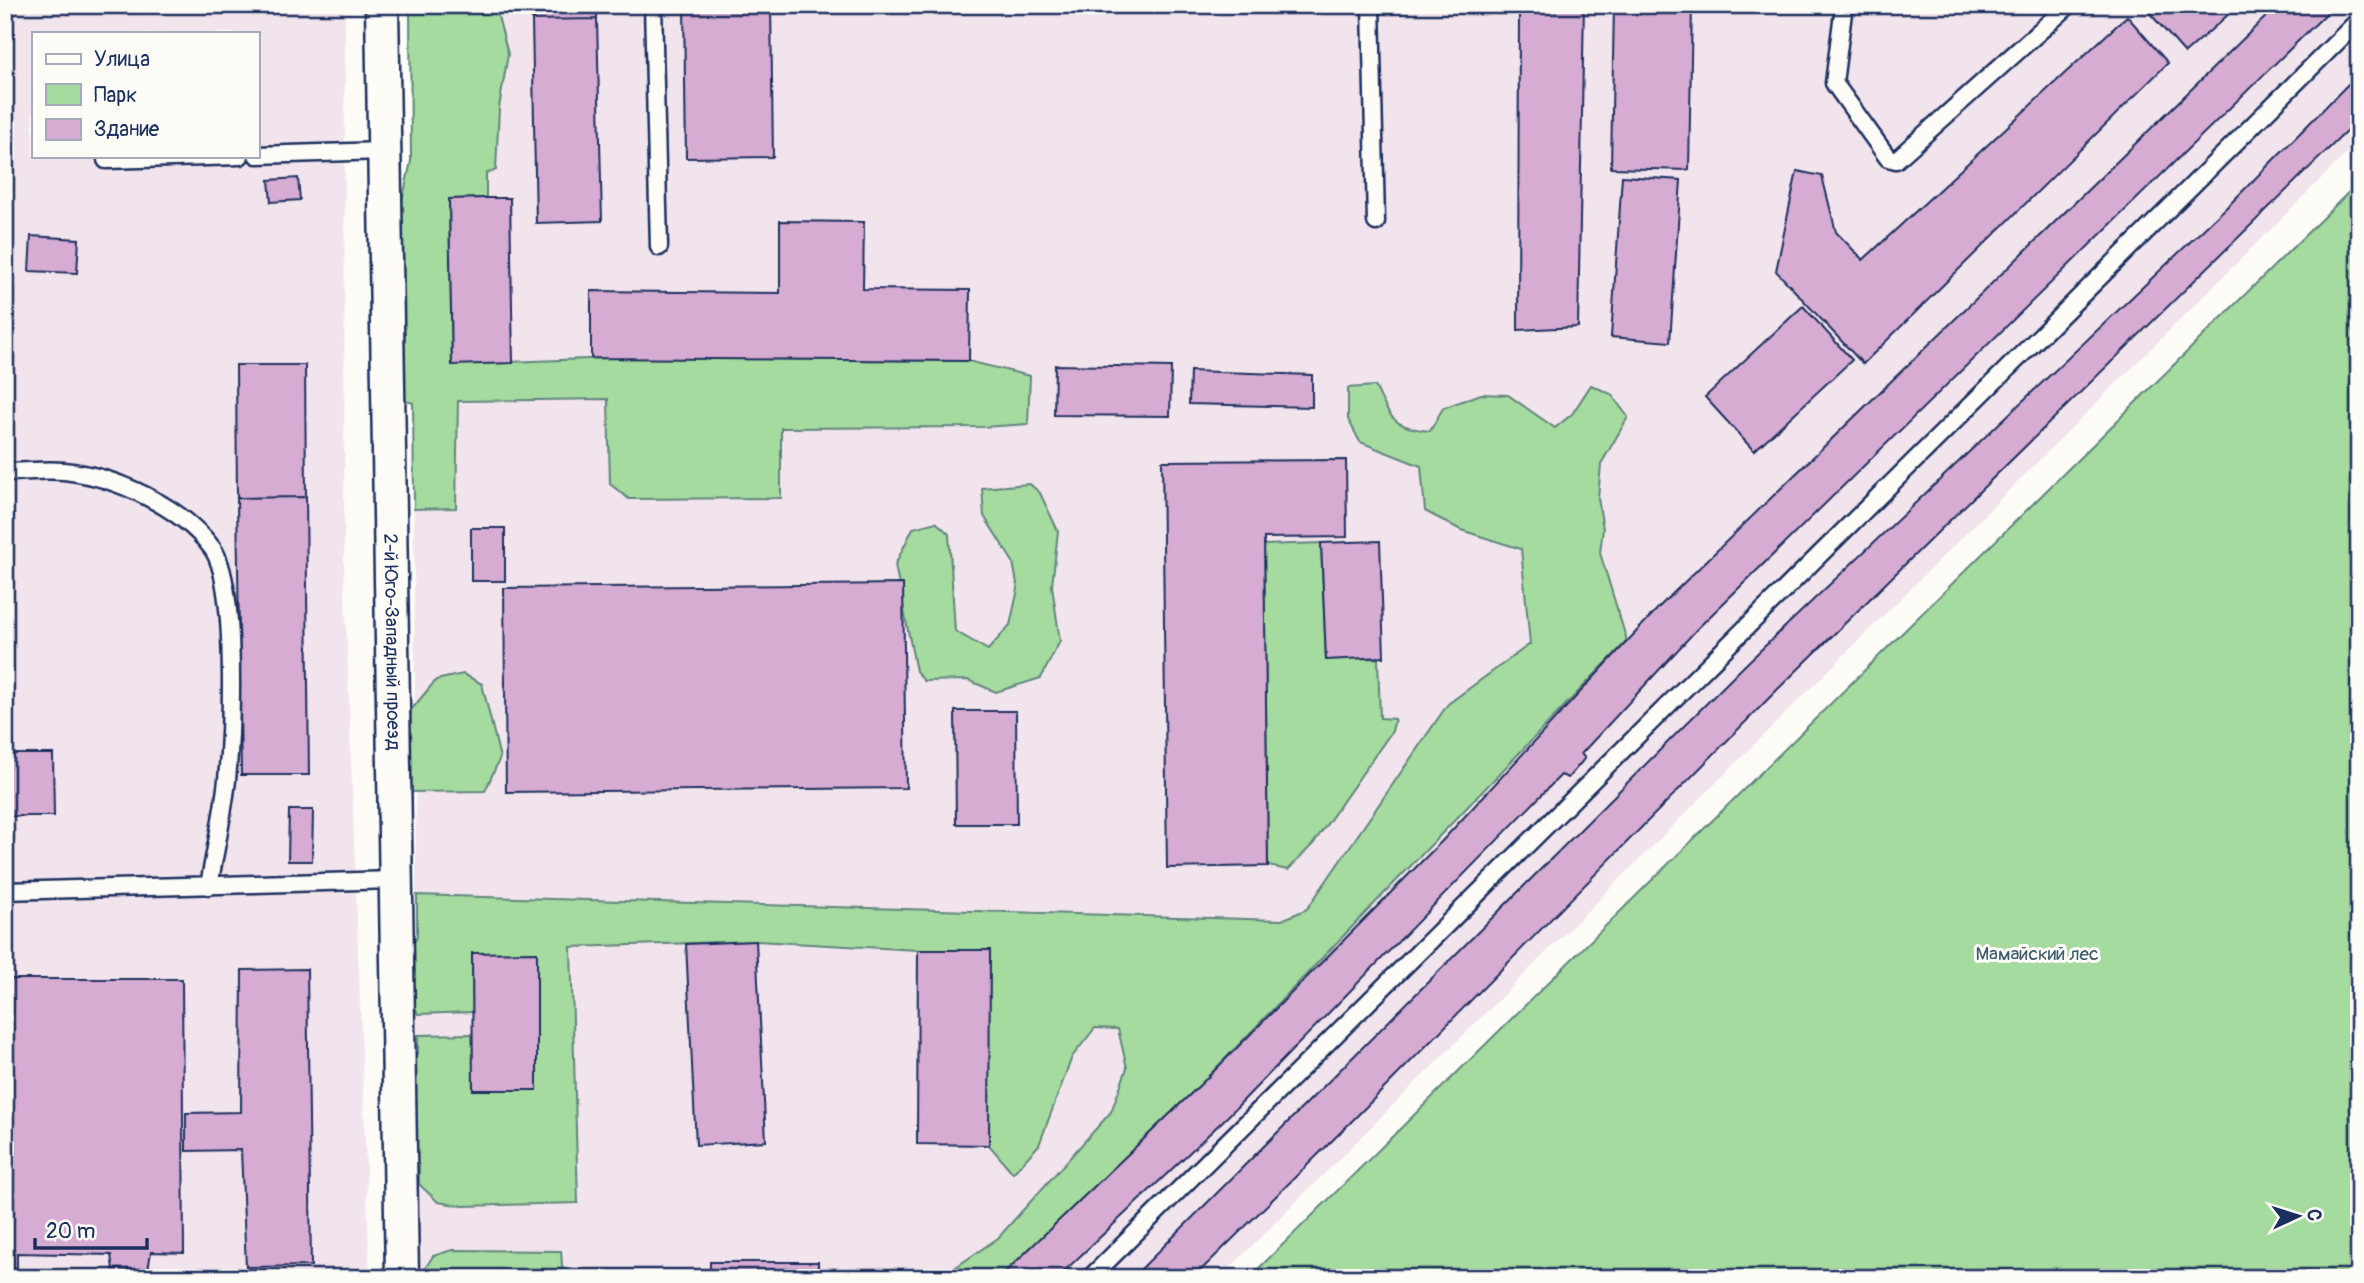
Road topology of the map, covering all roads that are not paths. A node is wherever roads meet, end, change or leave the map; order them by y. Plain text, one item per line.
1 (382, 5) edge
2 (653, 5) edge
3 (1371, 5) edge
4 (1844, 5) edge
5 (2069, 5) edge
6 (2359, 20) edge
7 (383, 151) junction
8 (259, 155) edge
9 (173, 158) edge
10 (106, 160) dead end
11 (1376, 222) dead end
12 (659, 247) dead end
13 (5, 472) edge
14 (394, 880) junction
15 (209, 886) junction
16 (5, 891) edge
17 (402, 1278) edge
18 (1090, 1278) edge

1 - 7 street, 2-й Юго-Западный проезд
2 - 12 lane
3 - 11 lane
4 - 5 lane
6 - 18 lane
7 - 8 lane
7 - 14 street, 2-й Юго-Западный проезд
9 - 10 lane
13 - 15 lane
14 - 15 lane
14 - 17 street, 2-й Юго-Западный проезд
15 - 16 lane

